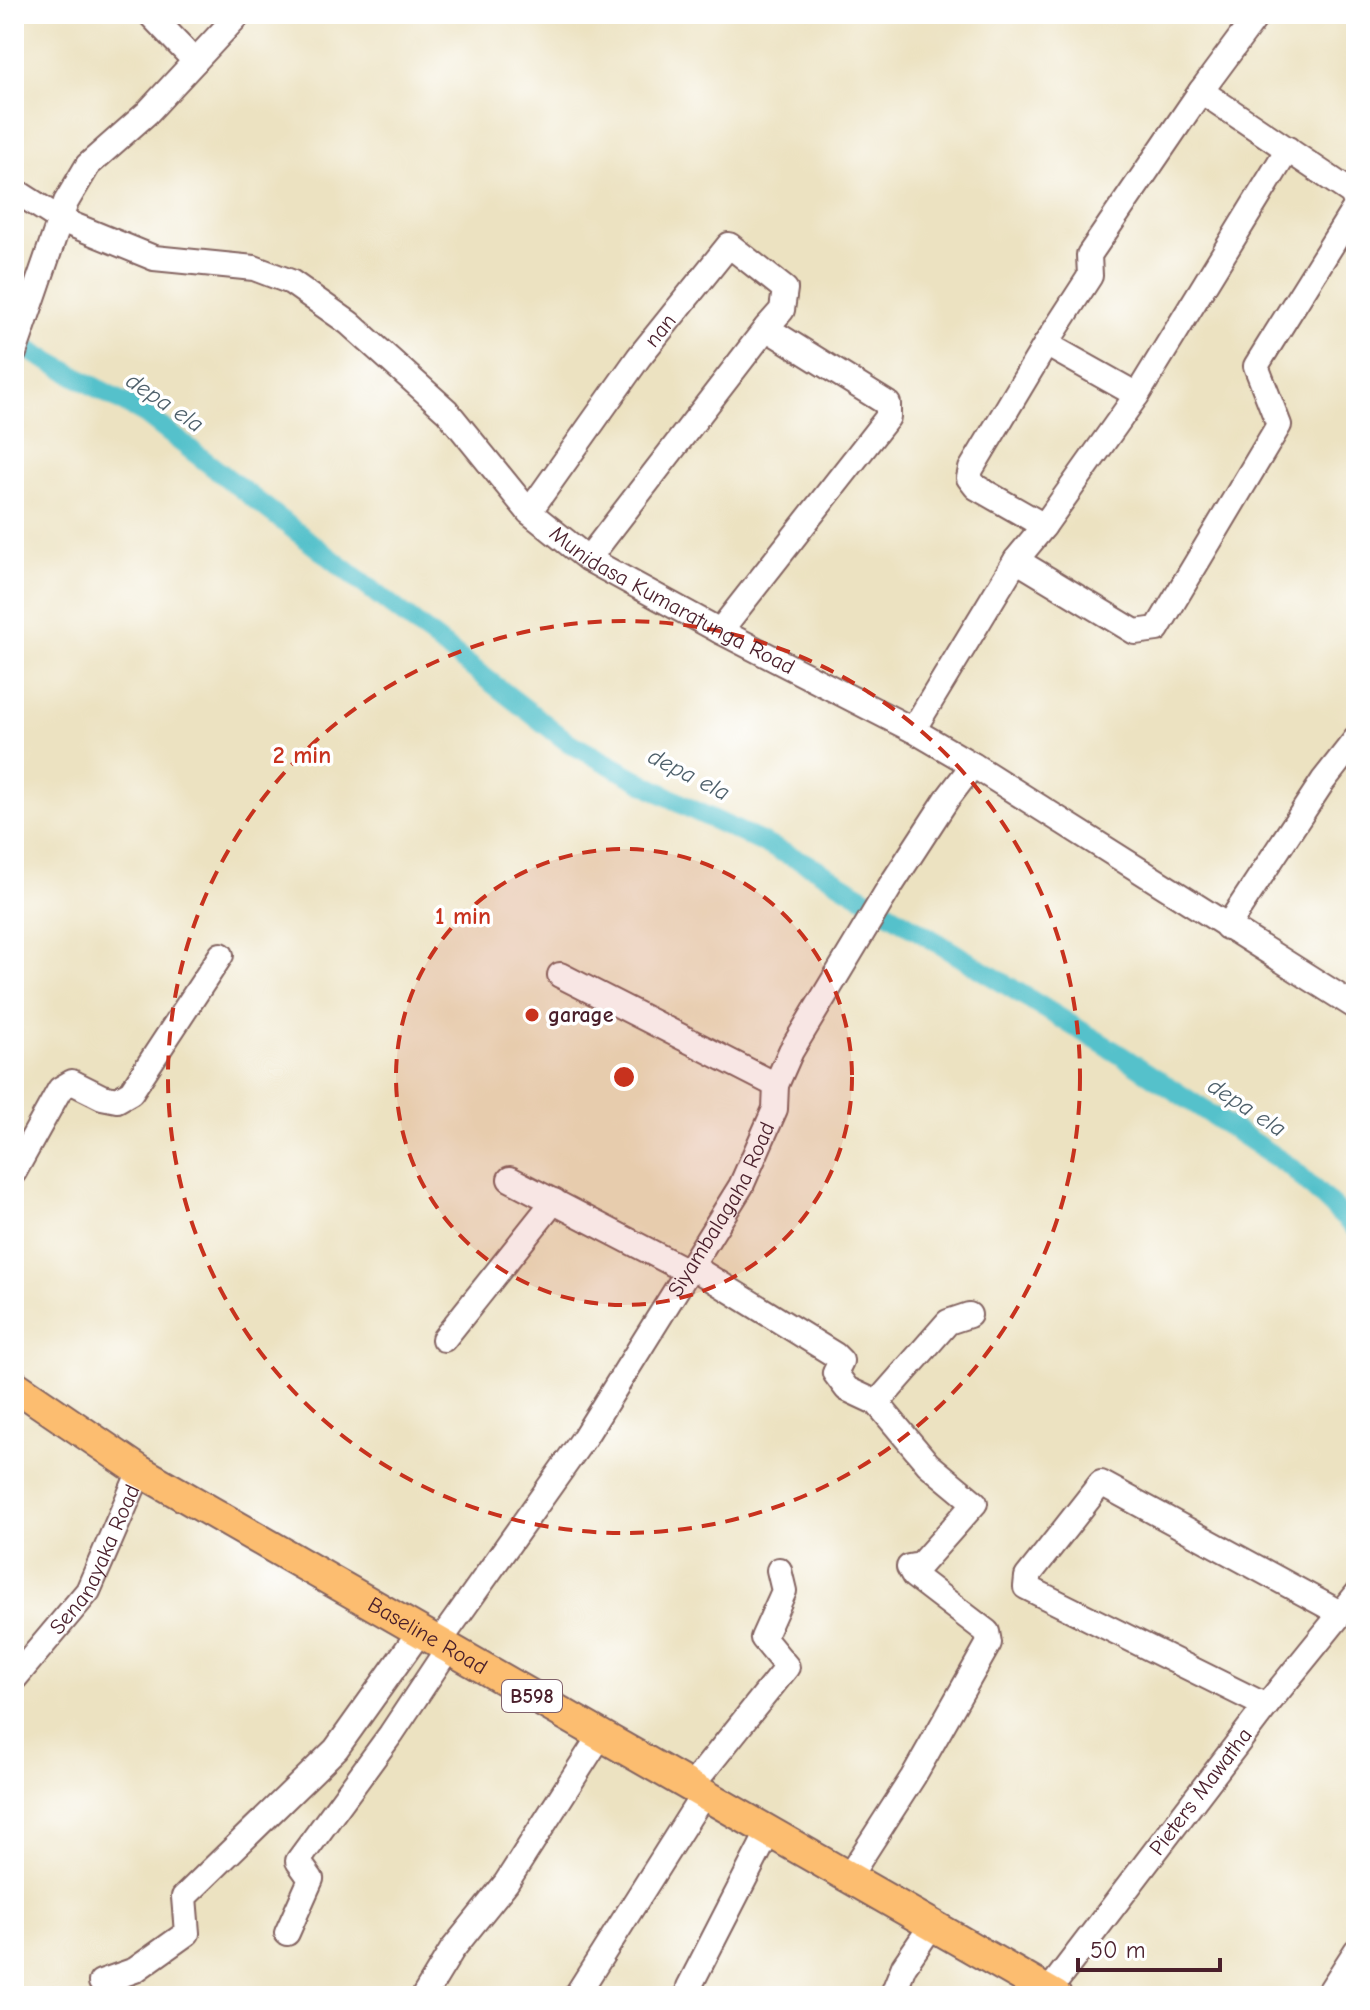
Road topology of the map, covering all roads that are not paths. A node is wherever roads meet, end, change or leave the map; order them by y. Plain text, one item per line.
1 (150, 14) edge
2 (239, 14) edge
3 (1258, 14) edge
4 (195, 61) junction
5 (1201, 91) junction
6 (1288, 149) junction
7 (14, 190) edge
8 (1356, 205) edge
9 (61, 220) junction
10 (766, 328) junction
11 (1046, 344) junction
12 (14, 353) edge
13 (1137, 395) junction
14 (529, 512) junction
15 (1044, 526) junction
16 (588, 559) junction
17 (1016, 560) junction
18 (720, 631) junction
19 (913, 730) junction
20 (1356, 739) edge
21 (973, 765) junction
22 (1227, 927) junction
23 (221, 955) dead end
24 (560, 975) dead end
25 (1356, 1007) edge
26 (776, 1085) junction
27 (14, 1172) edge
28 (510, 1179) dead end
29 (554, 1201) junction
30 (689, 1269) junction
31 (969, 1315) dead end
32 (444, 1339) dead end
33 (14, 1385) edge
34 (877, 1403) junction
35 (140, 1471) junction
36 (779, 1570) dead end
37 (1348, 1604) edge
38 (437, 1640) junction
39 (14, 1679) edge
40 (1266, 1706) junction
41 (600, 1736) junction
42 (696, 1792) junction
43 (768, 1833) junction
44 (848, 1878) junction
45 (932, 1925) junction
46 (287, 1933) dead end
47 (1356, 1951) edge
48 (101, 1982) dead end
49 (1052, 1994) edge
50 (424, 1996) edge
51 (576, 1996) edge
52 (688, 1996) edge
53 (892, 1996) edge
54 (1327, 1996) edge

1 - 4 street
2 - 4 street
3 - 5 street
4 - 9 street
5 - 6 street
5 - 11 street
6 - 8 street
6 - 13 street
7 - 9 street, Munidasa Kumaratunga Road
8 - 17 street
9 - 12 street
9 - 14 street, Munidasa Kumaratunga Road
10 - 14 street, nan
10 - 16 street
10 - 18 street
11 - 13 street
11 - 15 street
13 - 15 street
14 - 16 street, Munidasa Kumaratunga Road
15 - 17 street
16 - 18 street, Munidasa Kumaratunga Road
17 - 19 street
18 - 19 street, Munidasa Kumaratunga Road
19 - 21 street, Munidasa Kumaratunga Road
20 - 22 street
21 - 22 street, Munidasa Kumaratunga Road
21 - 26 street, Siyambalagaha Road
22 - 25 street, Munidasa Kumaratunga Road
23 - 27 street
24 - 26 street
26 - 30 street, Siyambalagaha Road
28 - 29 street
29 - 30 street
29 - 32 street
30 - 34 street
30 - 38 street, Siyambalagaha Road
31 - 34 street
33 - 35 main road, Baseline Road / B598
34 - 44 street
35 - 38 main road, Baseline Road / B598
35 - 39 street, Senanayaka Road
36 - 42 street
37 - 40 street, Pieters Mawatha
37 - 40 street
38 - 41 main road, Baseline Road / B598
38 - 46 street
38 - 48 street
40 - 49 street, Pieters Mawatha
41 - 42 main road, Baseline Road / B598
41 - 50 street
42 - 43 main road, Baseline Road / B598
42 - 51 street
43 - 44 main road, Baseline Road / B598
43 - 52 street
44 - 45 main road, Baseline Road / B598
45 - 49 main road, Baseline Road / B598
45 - 53 street
47 - 54 street

